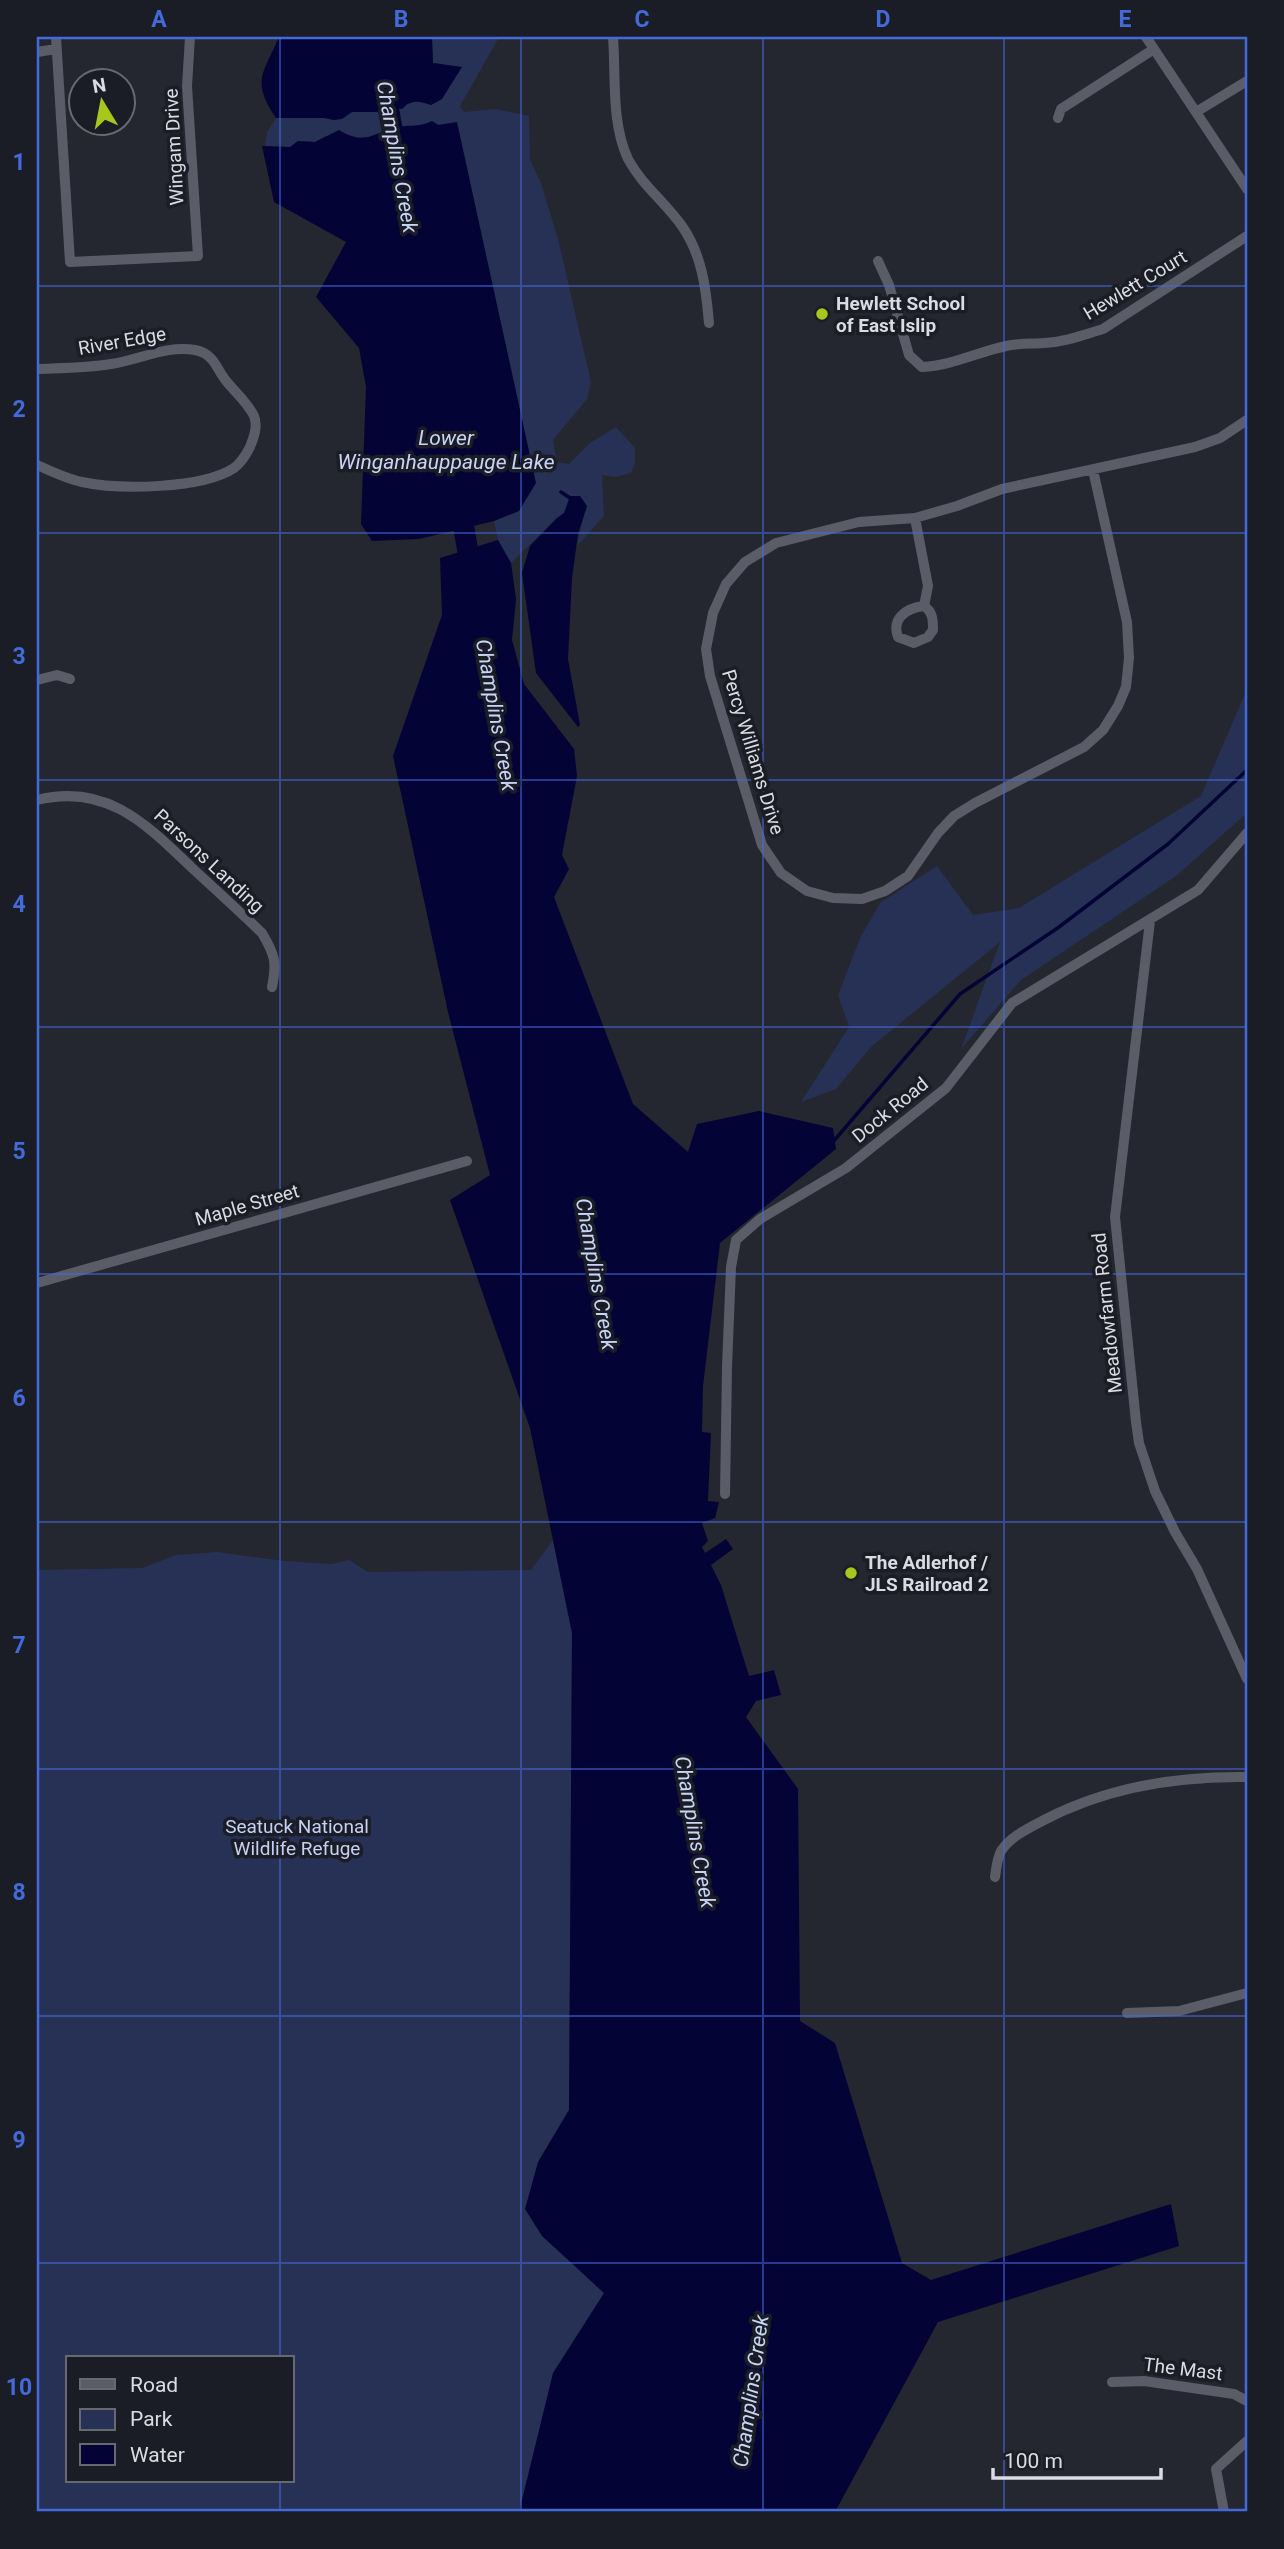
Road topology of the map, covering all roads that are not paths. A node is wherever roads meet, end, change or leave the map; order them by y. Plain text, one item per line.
1 (56, 37) edge
2 (190, 37) edge
3 (613, 37) edge
4 (1146, 37) edge
5 (56, 49) junction
6 (1154, 49) junction
7 (37, 52) edge
8 (1247, 81) edge
9 (1196, 112) junction
10 (1058, 118) dead end
11 (1247, 189) edge
12 (1247, 236) edge
13 (878, 261) dead end
14 (709, 323) dead end
15 (37, 369) edge
16 (1247, 420) edge
17 (37, 465) edge
18 (1093, 470) junction
19 (915, 518) junction
20 (924, 606) dead end
21 (70, 679) dead end
22 (37, 680) edge
23 (37, 800) edge
24 (1247, 833) edge
25 (1150, 921) junction
26 (272, 987) dead end
27 (467, 1161) dead end
28 (37, 1283) edge
29 (725, 1494) dead end
30 (1247, 1679) edge
31 (1247, 1777) edge
32 (995, 1877) dead end
33 (1247, 1993) edge
34 (1127, 2013) dead end
35 (1112, 2382) dead end
36 (1247, 2401) edge
37 (1247, 2441) edge
38 (1224, 2512) edge

1 - 5 street
2 - 5 street, Wingam Drive
3 - 14 street
4 - 6 street
5 - 7 street
6 - 9 street
6 - 10 street
8 - 9 street
9 - 11 street
12 - 13 street, Hewlett Court
15 - 17 street, River Edge
16 - 18 street, Percy Williams Drive
18 - 19 street, Percy Williams Drive
18 - 19 street, Percy Williams Drive
19 - 20 street
21 - 22 street
23 - 26 street, Parsons Landing
24 - 25 street, Dock Road
25 - 29 street, Dock Road
25 - 30 street, Meadowfarm Road
27 - 28 street, Maple Street
31 - 32 street
33 - 34 street
35 - 36 street, The Mast
37 - 38 street

